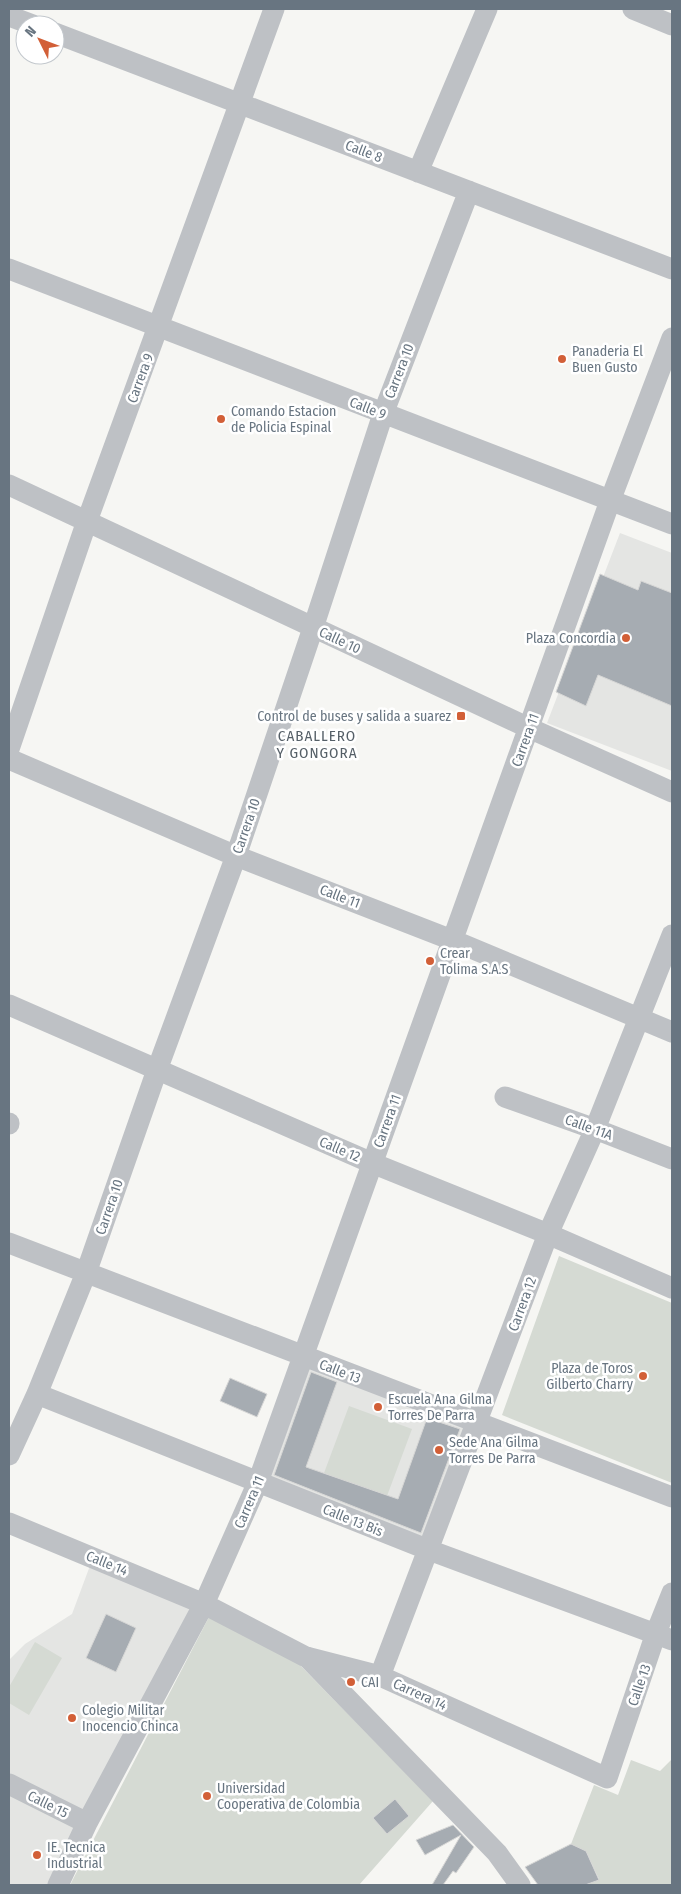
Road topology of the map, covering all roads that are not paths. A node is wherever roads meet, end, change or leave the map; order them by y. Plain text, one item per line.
1 (274, 9) edge
2 (487, 9) edge
3 (633, 9) edge
4 (672, 24) edge
5 (65, 37) edge
6 (240, 104) junction
7 (418, 172) junction
8 (469, 192) junction
9 (9, 269) edge
10 (672, 269) edge
11 (158, 327) junction
12 (672, 338) edge
13 (383, 414) junction
14 (9, 485) edge
15 (610, 501) junction
16 (87, 520) junction
17 (672, 524) edge
18 (313, 628) junction
19 (529, 728) junction
20 (9, 749) edge
21 (9, 759) edge
22 (672, 792) edge
23 (236, 856) junction
24 (672, 935) edge
25 (452, 940) junction
26 (9, 1005) edge
27 (638, 1019) junction
28 (672, 1032) edge
29 (157, 1070) junction
30 (505, 1097) dead end
31 (595, 1129) junction
32 (672, 1159) edge
33 (372, 1163) junction
34 (548, 1234) junction
35 (9, 1243) edge
36 (86, 1274) junction
37 (672, 1288) edge
38 (302, 1356) junction
39 (37, 1394) junction
40 (477, 1424) junction
41 (9, 1455) edge
42 (258, 1482) junction
43 (672, 1497) edge
44 (9, 1523) edge
45 (429, 1550) junction
46 (672, 1593) edge
47 (204, 1604) junction
48 (664, 1637) edge
49 (306, 1657) junction
50 (380, 1676) junction
51 (607, 1778) joint
52 (9, 1784) edge
53 (87, 1823) junction
54 (58, 1885) edge
55 (520, 1885) edge

1 - 6 street, Carrera 9
2 - 7 street
3 - 4 street
5 - 6 street, Calle 8
6 - 7 street, Calle 8
6 - 11 street, Carrera 9
7 - 8 street, Calle 8
8 - 10 street, Calle 8
8 - 13 street, Carrera 10
9 - 11 street, Calle 9
11 - 13 street, Calle 9
11 - 16 street, Carrera 9
12 - 15 street, Carrera 11
13 - 15 street, Calle 9
13 - 18 street, Carrera 10
14 - 16 street, Calle 10
15 - 17 street, Calle 9
15 - 19 street, Carrera 11
16 - 18 street, Calle 10
16 - 20 street, Carrera 9
18 - 19 street, Calle 10
18 - 23 street, Carrera 10
19 - 22 street, Calle 10
19 - 25 street, Carrera 11
21 - 23 street, Calle 11
23 - 25 street, Calle 11
23 - 29 street, Carrera 10
24 - 27 street, Carrera 12
25 - 27 street, Calle 11
25 - 33 street, Carrera 11
26 - 29 street, Calle 12
27 - 28 street, Calle 11
27 - 31 street, Carrera 12
29 - 33 street, Calle 12
29 - 36 street, Carrera 10
30 - 31 street, Calle 11A
31 - 32 street, Calle 11A
31 - 34 street, Carrera 12
33 - 34 street, Calle 12
33 - 38 street, Carrera 11
34 - 37 street, Calle 12
34 - 40 street, Carrera 12
35 - 36 street, Calle 13
36 - 38 street, Calle 13
36 - 39 street, Carrera 10
38 - 40 street, Calle 13
38 - 42 street, Carrera 11
39 - 41 street, Carrera 10
39 - 42 street, Calle 13 Bis
40 - 43 street, Calle 13
40 - 45 street, Carrera 12
42 - 45 street, Calle 13 Bis
42 - 47 street, Carrera 11
44 - 47 street, Calle 14
45 - 48 street, Calle 13 Bis
45 - 50 street, Carrera 12
46 - 48 street, Calle 13
47 - 49 street, Carrera 14
47 - 53 street, Carrera 11
48 - 51 street, Calle 13
49 - 50 street, Carrera 14
49 - 55 street
50 - 51 street, Carrera 14
52 - 53 street, Calle 15
53 - 54 street, Carrera 11

